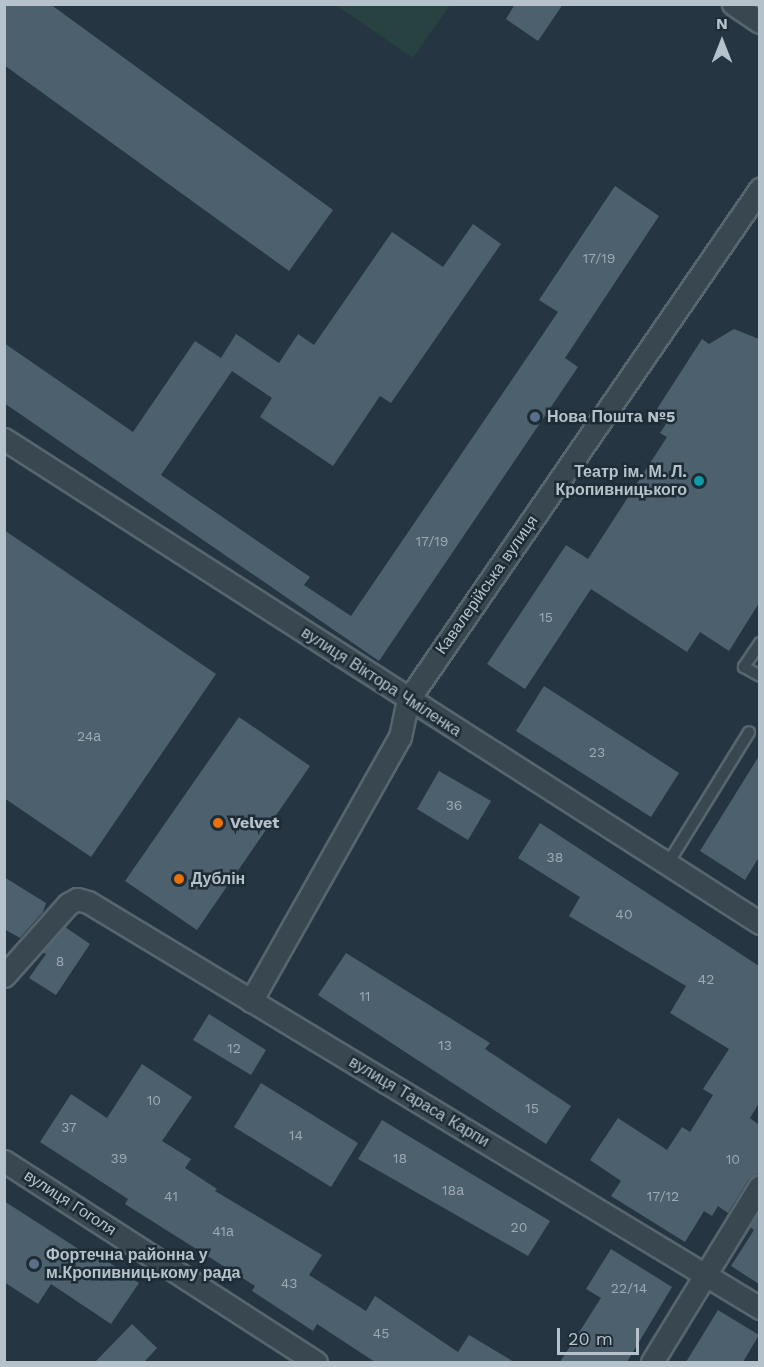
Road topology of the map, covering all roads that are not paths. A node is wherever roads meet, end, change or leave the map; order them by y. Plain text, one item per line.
1 (734, 4) edge
2 (759, 22) edge
3 (759, 189) edge
4 (4, 439) edge
5 (759, 643) edge
6 (759, 676) edge
7 (408, 700) junction
8 (749, 732) dead end
9 (667, 865) junction
10 (759, 923) edge
11 (4, 976) edge
12 (251, 1001) junction
13 (4, 1161) edge
14 (759, 1186) edge
15 (705, 1275) junction
16 (759, 1308) edge
17 (316, 1362) edge
18 (652, 1362) edge

1 - 2 street
3 - 7 street, Кавалерійська вулиця
4 - 7 street, вулиця Віктора Чміленка
5 - 6 lane
7 - 9 street, вулиця Віктора Чміленка
7 - 12 street, Кавалерійська вулиця
8 - 9 lane
9 - 10 street, вулиця Віктора Чміленка
11 - 12 street, вулиця Тараса Карпи
12 - 15 street, вулиця Тараса Карпи
13 - 17 street, вулиця Гоголя
14 - 15 street
15 - 16 street, вулиця Тараса Карпи
15 - 18 street

